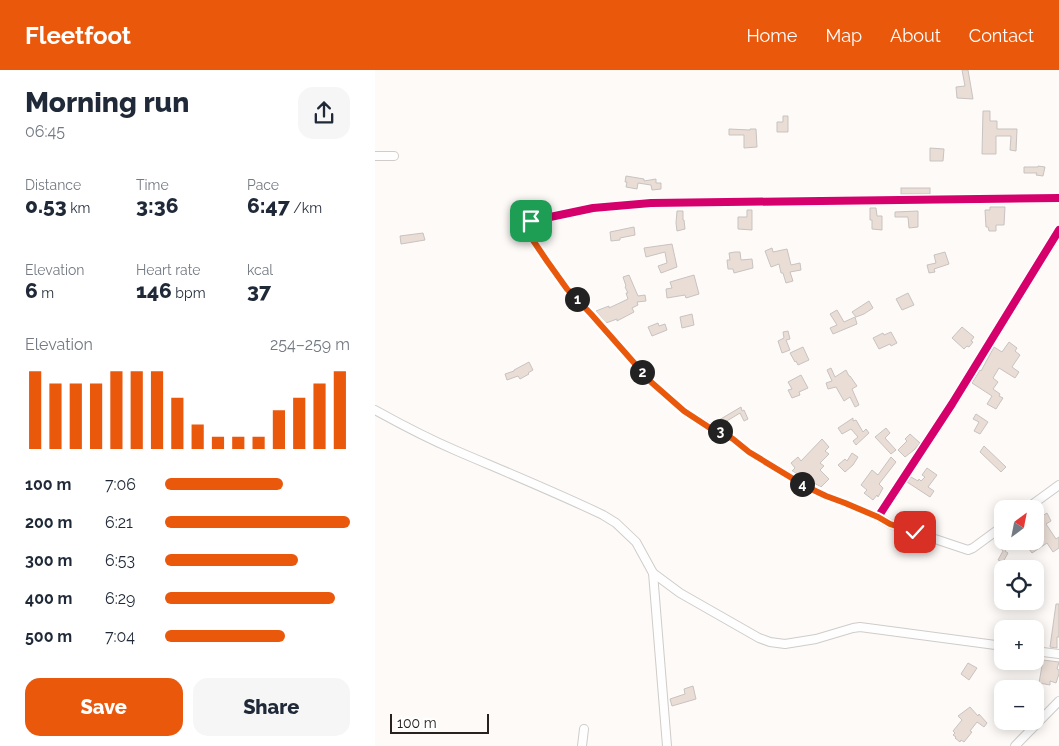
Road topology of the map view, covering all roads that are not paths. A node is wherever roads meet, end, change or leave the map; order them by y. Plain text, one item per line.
1 (375, 156) edge
2 (394, 156) dead end
3 (1059, 198) edge
4 (1059, 230) edge
5 (375, 410) edge
6 (1059, 486) edge
7 (1039, 500) edge
8 (878, 517) junction
9 (994, 533) edge
10 (653, 573) junction
11 (994, 645) edge
12 (1044, 652) edge
13 (1059, 654) edge
14 (1059, 701) edge
15 (584, 729) dead end
16 (582, 746) edge
17 (667, 746) edge
18 (1015, 746) edge

1 - 2 street
3 - 8 street
4 - 8 street
5 - 10 street
6 - 7 street
8 - 9 street
10 - 11 street
10 - 17 street
12 - 13 street
14 - 18 street
15 - 16 street

